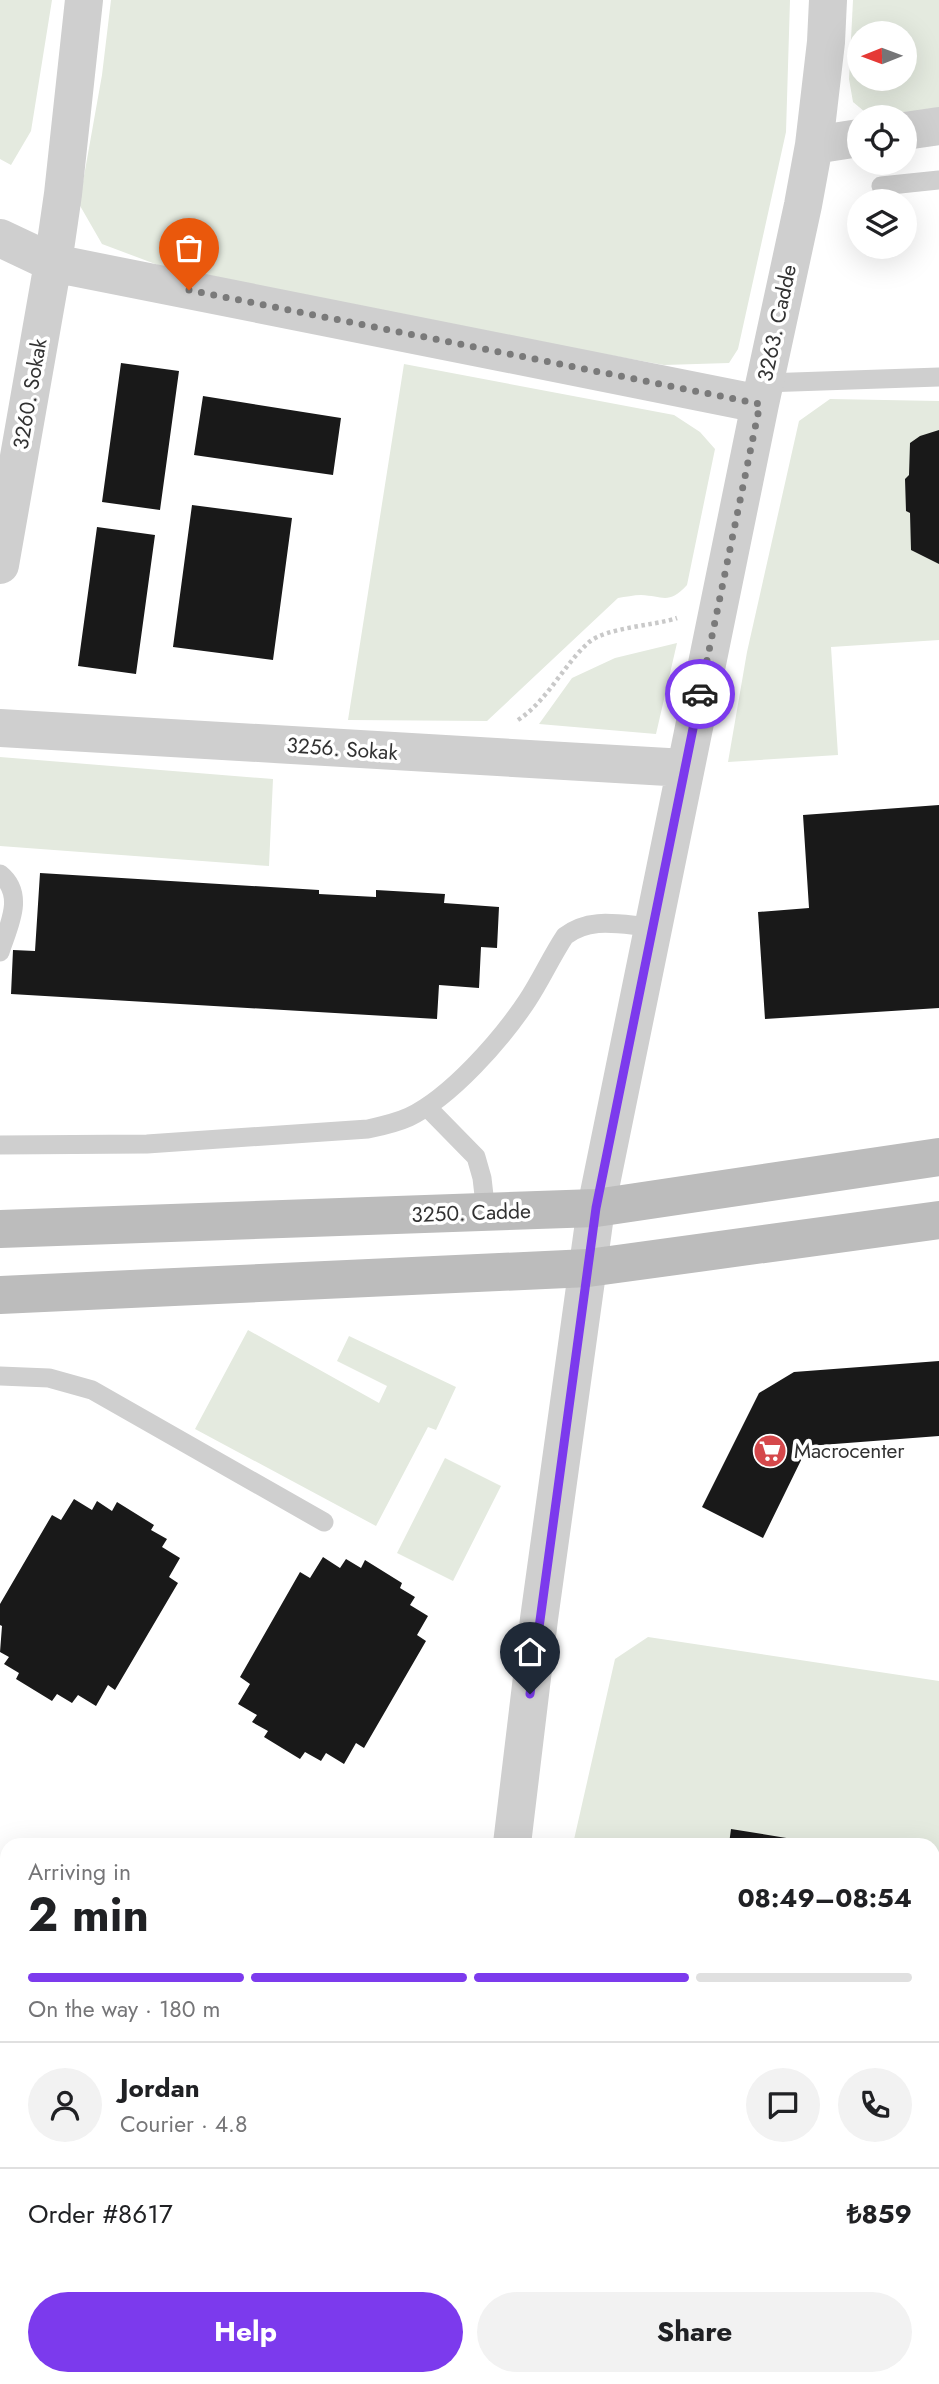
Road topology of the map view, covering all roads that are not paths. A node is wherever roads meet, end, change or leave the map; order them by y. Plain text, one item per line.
1 (84, 0) edge
2 (828, 0) edge
3 (939, 127) edge
4 (917, 130) edge
5 (847, 140) edge
6 (814, 145) junction
7 (939, 180) edge
8 (881, 186) dead end
9 (0, 238) edge
10 (53, 263) junction
11 (939, 377) edge
12 (762, 393) junction
13 (0, 565) edge
14 (0, 728) edge
15 (685, 768) junction
16 (0, 874) edge
17 (652, 927) junction
18 (0, 952) edge
19 (427, 1107) junction
20 (0, 1145) edge
21 (939, 1157) edge
22 (596, 1208) junction
23 (486, 1213) junction
24 (939, 1220) edge
25 (0, 1229) edge
26 (588, 1268) junction
27 (0, 1295) edge
28 (0, 1376) edge
29 (324, 1522) dead end
30 (513, 1838) edge

1 - 10 street, 3260. Sokak
2 - 6 street, 3263. Cadde
3 - 4 street
5 - 6 street
6 - 12 street, 3263. Cadde
7 - 8 lane
9 - 10 street
10 - 12 street
10 - 13 street, 3260. Sokak
11 - 12 lane
12 - 15 street, 3263. Cadde
14 - 15 street, 3256. Sokak
15 - 17 street, 3263. Cadde
16 - 18 lane
17 - 19 lane
17 - 22 street, 3263. Cadde
19 - 20 lane
19 - 23 lane
21 - 22 street, 3250. Cadde
22 - 23 street, 3250. Cadde
22 - 26 street, 3263. Cadde
23 - 25 street, 3250. Cadde
24 - 26 street
26 - 27 street
26 - 30 street, 3263. Cadde
28 - 29 lane

